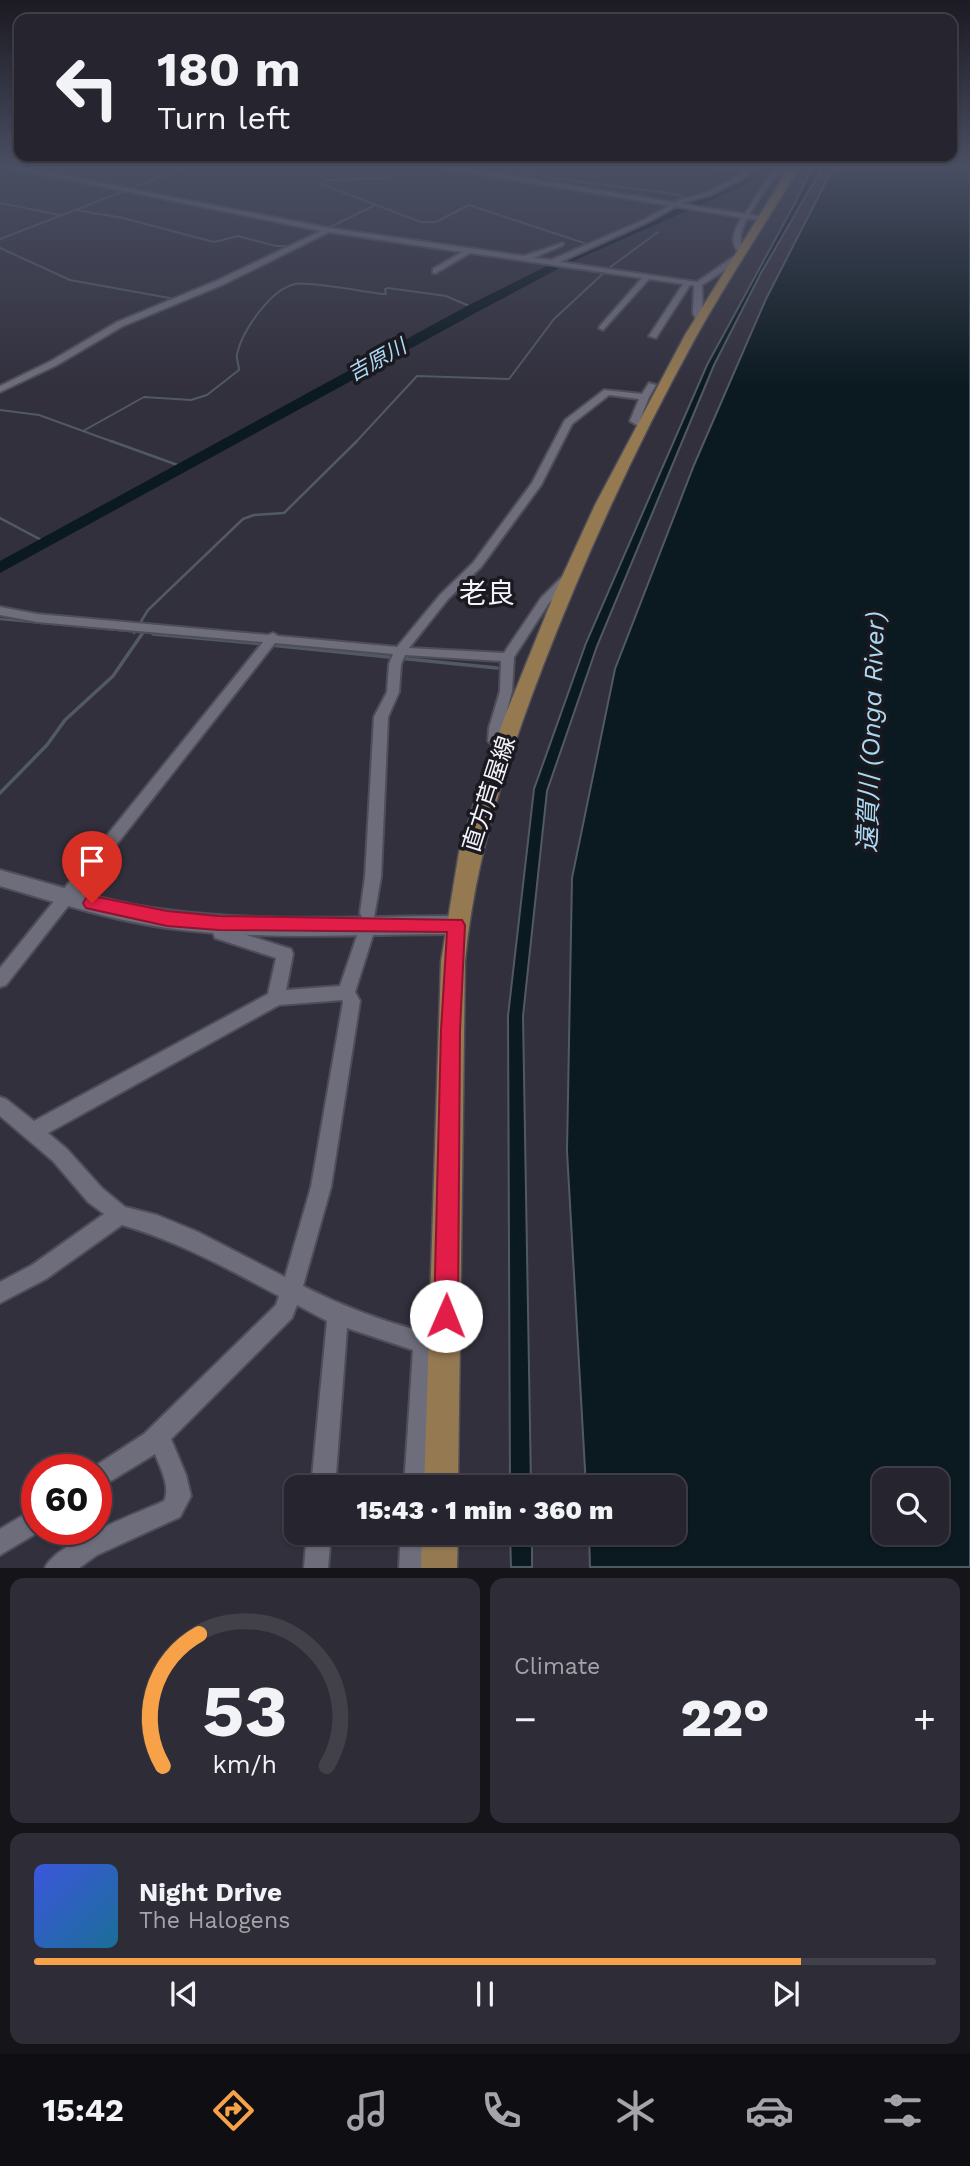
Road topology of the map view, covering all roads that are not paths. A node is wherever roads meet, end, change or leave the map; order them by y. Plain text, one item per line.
1 (305, 241) edge
2 (402, 241) edge
3 (598, 241) edge
4 (744, 241) edge
5 (580, 249) junction
6 (468, 251) junction
7 (740, 255) junction
8 (525, 259) junction
9 (551, 262) junction
10 (436, 271) dead end
11 (648, 276) junction
12 (688, 282) junction
13 (698, 284) junction
14 (700, 320) junction
15 (603, 328) dead end
16 (653, 336) dead end
17 (652, 385) dead end
18 (0, 389) edge
19 (644, 397) junction
20 (643, 425) junction
21 (573, 572) junction
22 (0, 611) edge
23 (273, 637) junction
24 (401, 650) junction
25 (508, 657) junction
26 (503, 746) junction
27 (0, 878) edge
28 (65, 896) junction
29 (368, 913) dead end
30 (218, 923) junction
31 (456, 925) junction
32 (365, 935) dead end
33 (0, 980) edge
34 (345, 993) junction
35 (276, 998) junction
36 (0, 1105) edge
37 (32, 1132) junction
38 (120, 1215) junction
39 (292, 1292) junction
40 (0, 1293) edge
41 (338, 1315) junction
42 (435, 1343) junction
43 (158, 1436) junction
44 (112, 1468) edge
45 (324, 1475) edge
46 (418, 1475) edge
47 (440, 1475) edge
48 (21, 1529) edge
49 (0, 1543) edge
50 (318, 1545) edge
51 (412, 1545) edge
52 (440, 1545) edge
53 (57, 1567) edge
54 (316, 1567) edge
55 (411, 1567) edge
56 (439, 1567) edge

1 - 18 street
2 - 6 street
3 - 5 street
4 - 7 main road, 直方芦屋線
5 - 8 street
5 - 9 street
6 - 8 street
6 - 10 street
7 - 13 street
7 - 14 main road, 直方芦屋線
8 - 9 street
9 - 11 street
11 - 12 street
11 - 15 street
12 - 13 street
12 - 16 street
13 - 14 street
14 - 20 main road, 直方芦屋線
17 - 19 street
19 - 20 street
19 - 24 street
20 - 21 main road, 直方芦屋線
21 - 25 street
21 - 26 main road, 直方芦屋線
22 - 23 street
23 - 24 street
23 - 28 street
24 - 25 street
24 - 29 street
25 - 26 street
26 - 31 main road, 直方芦屋線
27 - 28 street
28 - 30 street
28 - 33 street
30 - 31 street
30 - 35 street
31 - 42 main road, 直方芦屋線
32 - 34 street
34 - 35 street
34 - 39 street
35 - 37 street
36 - 37 street
37 - 38 street
38 - 39 street
38 - 40 street
39 - 41 street
39 - 43 street
41 - 42 street
41 - 45 street
42 - 46 street
42 - 47 main road, 直方芦屋線
43 - 44 street
43 - 53 street
48 - 49 street
50 - 54 street
51 - 55 street
52 - 56 main road

